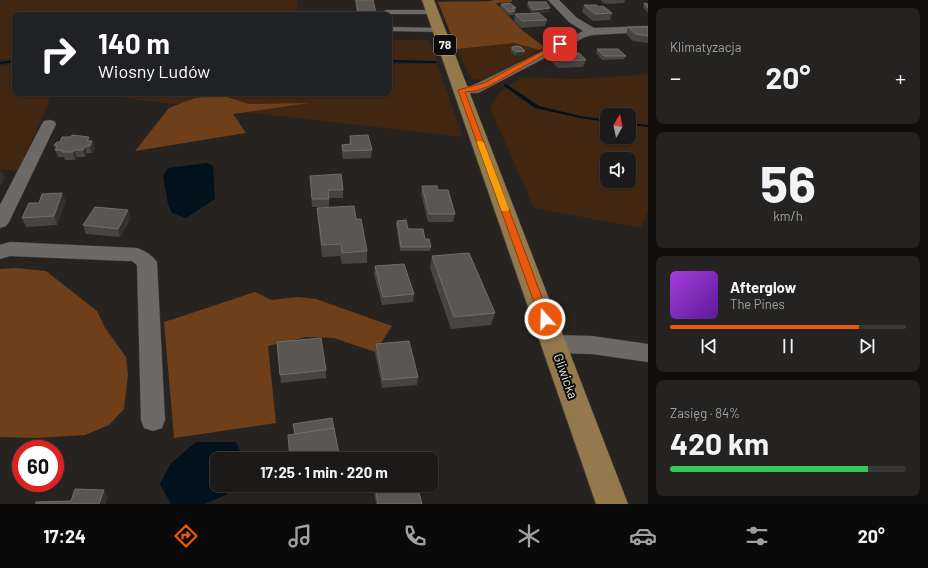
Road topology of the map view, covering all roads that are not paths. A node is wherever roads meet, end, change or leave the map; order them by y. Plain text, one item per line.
1 (553, 0) edge
2 (430, 6) edge
3 (386, 12) edge
4 (648, 29) edge
5 (392, 30) edge
6 (439, 30) junction
7 (592, 32) junction
8 (461, 90) junction
9 (49, 124) dead end
10 (0, 222) edge
11 (0, 252) edge
12 (554, 344) junction
13 (648, 353) edge
14 (153, 420) dead end
15 (612, 504) edge

1 - 7 street
2 - 3 lane
2 - 6 main road, Gliwicka / 78
4 - 7 street
5 - 6 lane
6 - 8 main road, Gliwicka / 78
7 - 8 street
8 - 12 main road, Gliwicka / 78
9 - 10 street
11 - 14 street
12 - 13 street
12 - 15 main road, Gliwicka / 78

